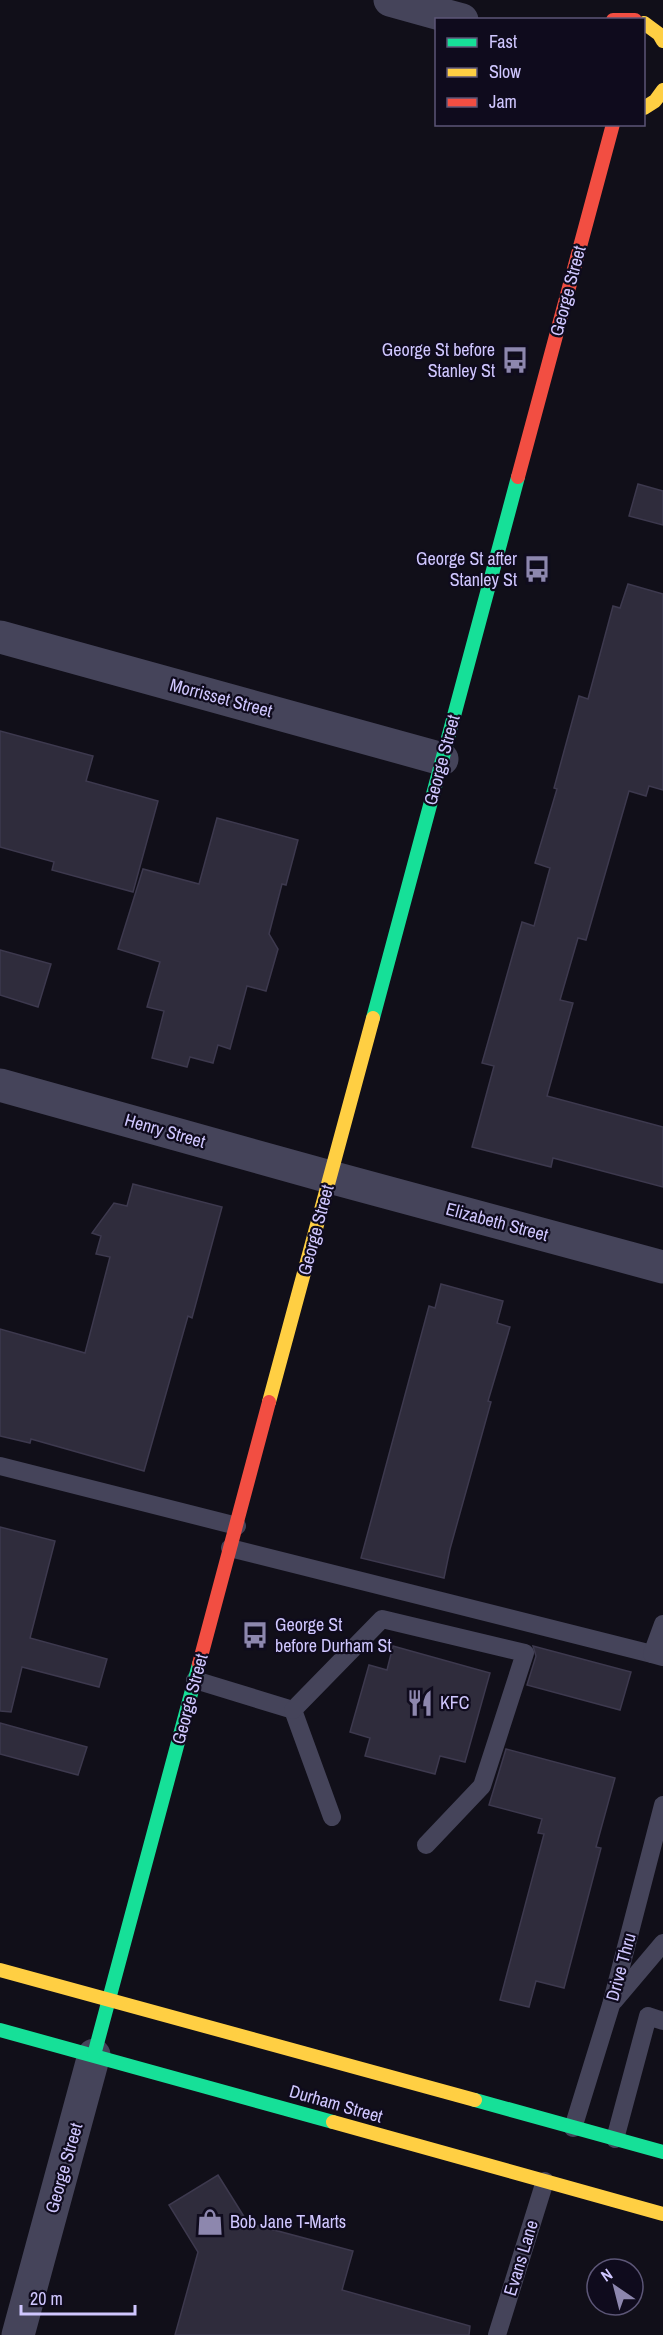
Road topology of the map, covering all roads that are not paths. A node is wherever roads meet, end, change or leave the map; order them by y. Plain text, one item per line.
1 (390, 0) edge
2 (455, 18) edge
3 (645, 24) edge
4 (663, 41) edge
5 (663, 90) edge
6 (645, 107) edge
7 (612, 126) edge
8 (0, 637) edge
9 (442, 759) junction
10 (0, 1085) edge
11 (330, 1177) junction
12 (663, 1267) edge
13 (0, 1466) edge
14 (237, 1526) junction
15 (230, 1548) junction
16 (663, 1624) edge
17 (658, 1656) edge
18 (195, 1680) junction
19 (293, 1710) junction
20 (663, 1805) edge
21 (332, 1817) dead end
22 (426, 1845) dead end
23 (663, 1943) edge
24 (0, 1970) edge
25 (110, 1999) junction
26 (611, 2005) junction
27 (663, 2021) edge
28 (0, 2030) edge
29 (94, 2055) junction
30 (573, 2128) junction
31 (615, 2139) junction
32 (663, 2152) edge
33 (545, 2181) junction
34 (663, 2214) edge
35 (18, 2335) edge
36 (496, 2335) edge

1 - 2 street
3 - 4 main road
5 - 6 main road
7 - 9 main road, George Street
8 - 9 street, Morrisset Street
9 - 11 main road, George Street
10 - 11 street, Henry Street
11 - 12 street, Elizabeth Street
11 - 14 main road, George Street
13 - 14 lane
14 - 15 main road, George Street
15 - 17 lane
15 - 18 main road, George Street
16 - 17 lane
18 - 19 lane
18 - 25 main road, George Street
19 - 21 lane
19 - 22 lane
20 - 26 lane, Drive Thru
23 - 26 lane
24 - 25 main road
25 - 29 main road, George Street
25 - 30 main road
26 - 30 lane, Drive Thru
27 - 31 lane
28 - 29 main road, Durham Street
29 - 33 main road, Durham Street
29 - 35 street, George Street
30 - 31 main road
31 - 32 main road
33 - 34 main road, Durham Street
33 - 36 lane, Evans Lane

